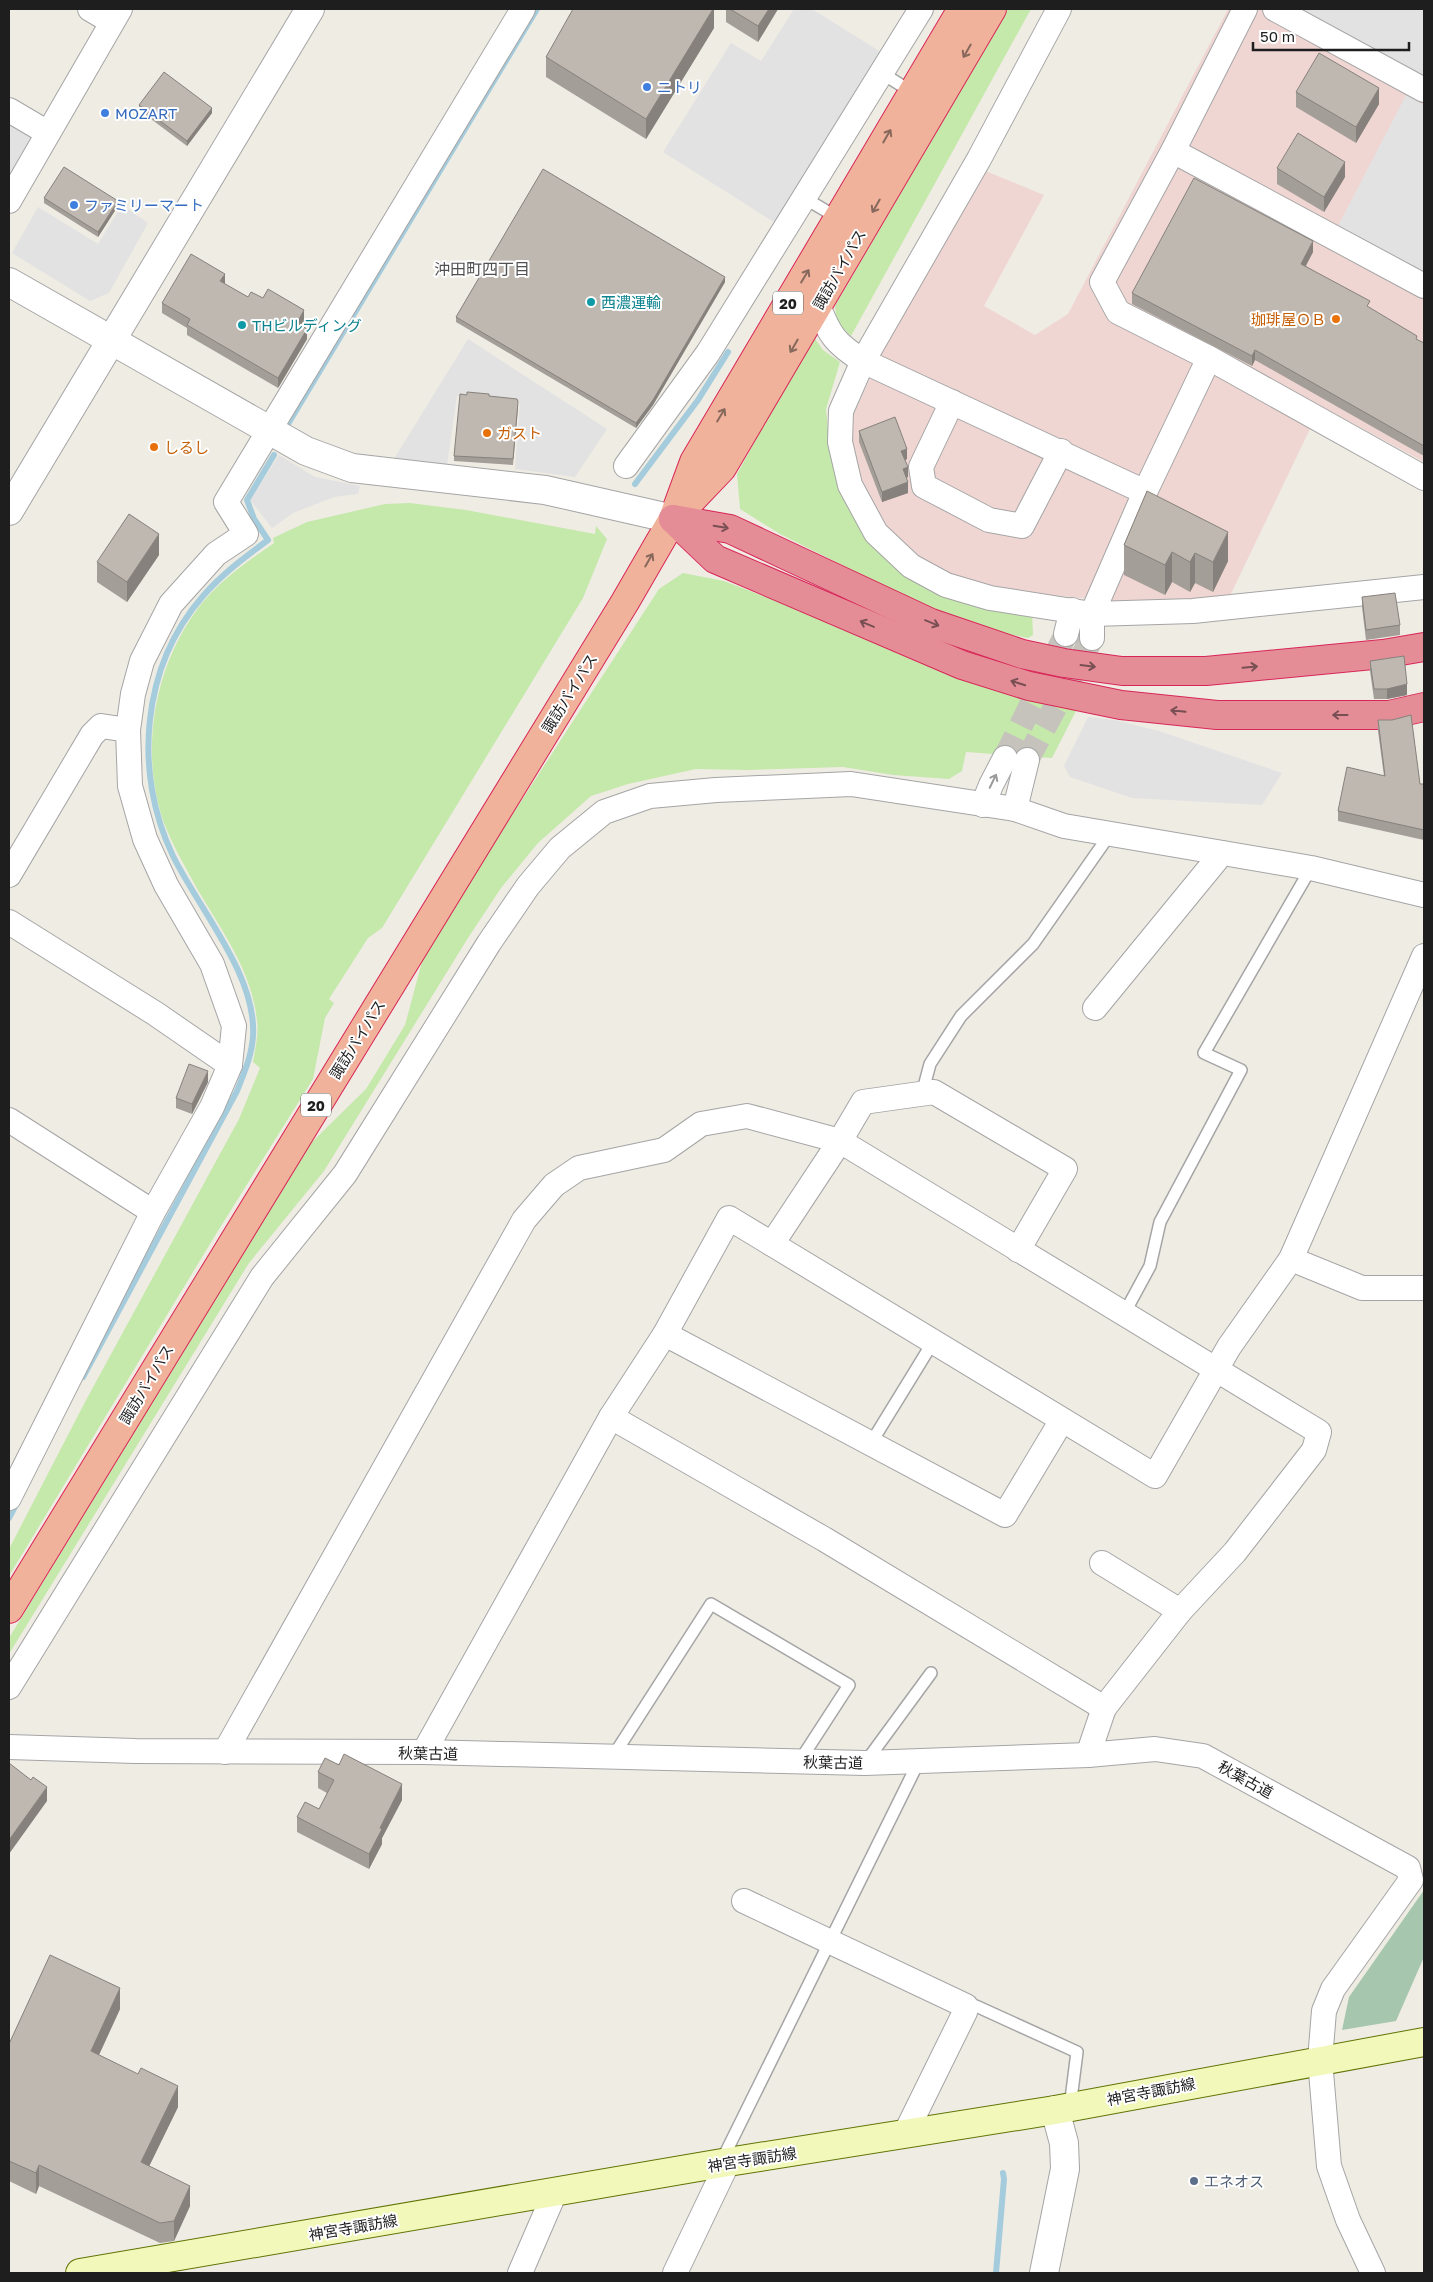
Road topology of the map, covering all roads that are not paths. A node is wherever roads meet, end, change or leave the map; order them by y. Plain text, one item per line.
1 (90, 9) edge
2 (310, 9) edge
3 (523, 9) edge
4 (921, 9) edge
5 (962, 9) edge
6 (992, 9) edge
7 (1059, 9) edge
8 (1245, 9) edge
9 (1275, 9) edge
10 (116, 15) edge
11 (878, 71) junction
12 (1424, 90) edge
13 (912, 92) junction
14 (9, 110) edge
15 (48, 133) junction
16 (1173, 151) junction
17 (800, 195) junction
18 (9, 201) edge
19 (838, 218) junction
20 (9, 282) edge
21 (1424, 286) edge
22 (818, 305) junction
23 (111, 340) junction
24 (1209, 358) junction
25 (863, 361) junction
26 (952, 402) junction
27 (269, 429) junction
28 (1060, 452) junction
29 (626, 466) dead end
30 (1424, 478) edge
31 (1145, 492) junction
32 (9, 511) edge
33 (673, 519) junction
34 (1424, 587) edge
35 (1082, 612) junction
36 (1066, 634) tunnel mouth
37 (1092, 638) dead end
38 (1424, 647) edge
39 (1424, 707) edge
40 (128, 730) junction
41 (984, 805) junction
42 (1015, 809) junction
43 (1110, 834) junction
44 (1222, 853) junction
45 (1311, 868) junction
46 (9, 875) edge
47 (1424, 895) edge
48 (9, 922) edge
49 (1424, 956) edge
50 (1416, 999) edge
51 (1095, 1008) dead end
52 (230, 1065) junction
53 (922, 1094) junction
54 (9, 1120) edge
55 (840, 1141) junction
56 (153, 1212) junction
57 (772, 1244) junction
58 (1018, 1250) junction
59 (1292, 1259) junction
60 (1424, 1288) edge
61 (1124, 1314) junction
62 (664, 1334) junction
63 (933, 1342) junction
64 (1216, 1370) junction
65 (611, 1417) junction
66 (1062, 1420) junction
67 (871, 1443) junction
68 (9, 1498) edge
69 (1102, 1563) dead end
70 (9, 1609) edge
71 (1180, 1611) junction
72 (931, 1673) dead end
73 (9, 1687) edge
74 (1104, 1708) junction
75 (9, 1747) edge
76 (225, 1752) junction
77 (424, 1752) junction
78 (1088, 1755) junction
79 (612, 1758) junction
80 (919, 1761) junction
81 (799, 1762) junction
82 (865, 1763) junction
83 (744, 1901) dead end
84 (831, 1942) junction
85 (966, 2006) junction
86 (1424, 2042) edge
87 (1320, 2060) junction
88 (1062, 2108) junction
89 (905, 2134) junction
90 (728, 2162) junction
91 (555, 2192) junction
92 (80, 2273) edge
93 (520, 2273) edge
94 (675, 2273) edge
95 (1044, 2273) edge
96 (1373, 2273) edge

1 - 10 street
2 - 23 street
3 - 27 street
4 - 11 street
5 - 13 highway, 諏訪バイパス / 20
6 -> 22 highway, 諏訪バイパス / 20
7 - 25 street
8 - 16 street
9 - 12 street
10 - 15 street
11 - 13 lane
11 - 17 street
19 -> 13 highway, 諏訪バイパス / 20
14 - 15 street
15 - 18 street
16 - 21 street
16 - 24 street
17 - 19 lane
17 - 29 street
33 -> 19 highway, 諏訪バイパス / 20
20 - 23 street
22 - 25 street
22 -> 33 highway, 諏訪バイパス / 20
23 - 27 street
23 - 32 street
24 - 30 street
24 - 31 street
25 - 26 street
25 - 35 street
26 - 28 street
26 - 28 street
27 - 33 street
27 - 40 street
28 - 31 street
31 - 35 street
33 -> 38 highway
39 -> 33 highway
70 -> 33 highway, 諏訪バイパス / 20
34 - 35 street
35 - 36 street
35 - 37 street
40 - 46 street
40 - 52 street
41 - 42 street
41 -> 42 street
41 - 73 street
42 - 43 street
43 - 44 street
43 - 53 lane
44 - 45 street
44 - 51 street
45 - 47 street
45 - 61 lane
48 - 52 street
49 - 50 street
50 - 59 street
52 - 56 street
53 - 55 street
53 - 58 street
54 - 56 street
55 - 57 street
55 - 58 street
55 - 76 street
56 - 68 street
57 - 62 street
57 - 63 street
58 - 61 street
59 - 60 street
59 - 64 street
61 - 64 street
62 - 65 street
62 - 67 street
63 - 66 street
63 - 67 lane
64 - 66 street
64 - 71 street
65 - 74 street
65 - 77 street
66 - 67 street
69 - 71 street
71 - 74 street
72 - 82 lane
74 - 78 street
75 - 76 street, 秋葉古道
76 - 77 street, 秋葉古道
77 - 79 street, 秋葉古道
78 - 80 street, 秋葉古道
78 - 87 street, 秋葉古道
79 - 81 street, 秋葉古道
79 - 81 lane
80 - 82 street, 秋葉古道
80 - 84 lane
81 - 82 street, 秋葉古道
83 - 84 street
84 - 85 street
84 - 90 lane
85 - 88 lane
85 - 89 street
86 - 87 main road, 神宮寺諏訪線
87 - 88 main road, 神宮寺諏訪線
87 - 96 street, 秋葉古道
88 - 89 main road, 神宮寺諏訪線
88 - 95 street
89 - 90 main road, 神宮寺諏訪線
90 - 91 main road, 神宮寺諏訪線
90 - 94 street
91 - 92 main road, 神宮寺諏訪線
91 - 93 street

